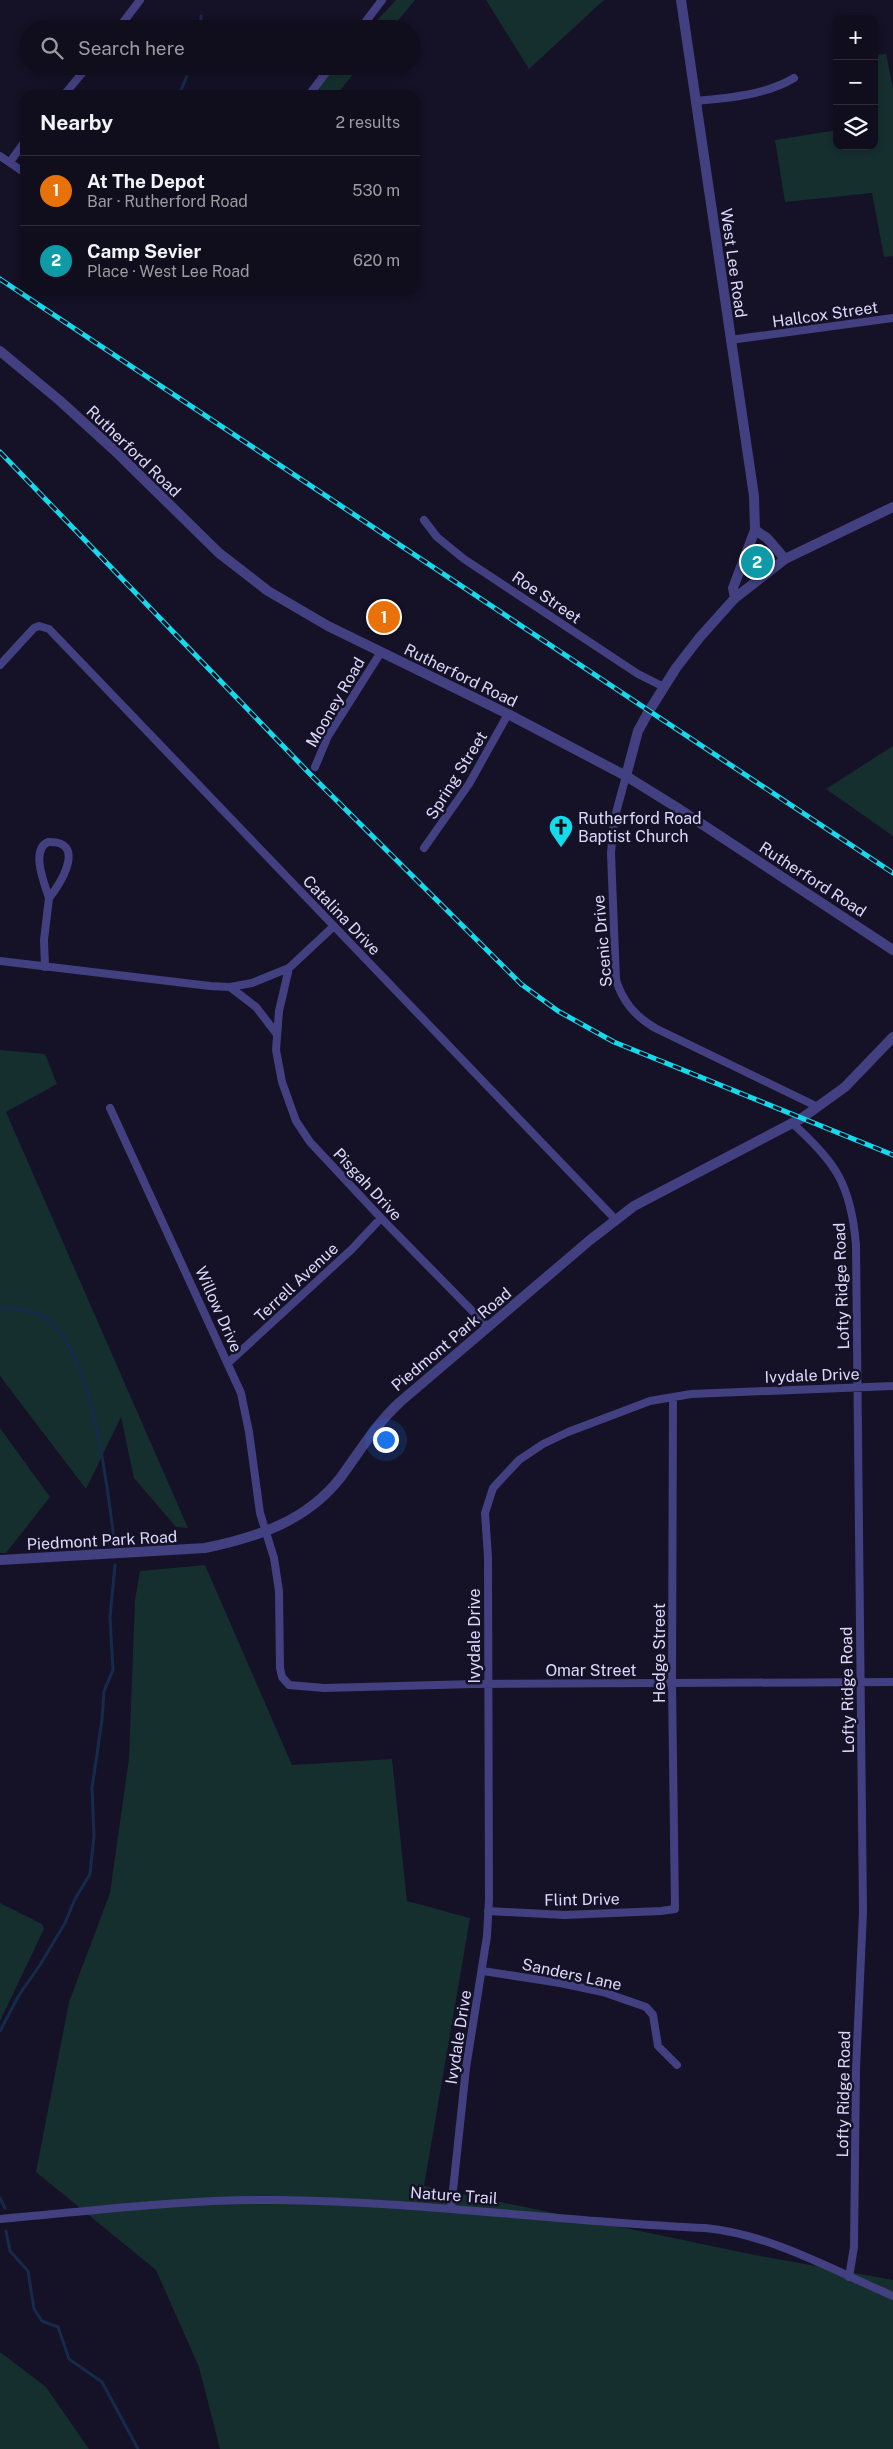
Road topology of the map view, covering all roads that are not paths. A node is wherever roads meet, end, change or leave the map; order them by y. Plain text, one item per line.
1 (140, 0) edge
2 (382, 0) edge
3 (680, 0) edge
4 (125, 20) edge
5 (367, 20) edge
6 (81, 75) edge
7 (324, 75) edge
8 (794, 78) dead end
9 (68, 90) edge
10 (313, 90) edge
11 (695, 101) junction
12 (20, 148) edge
13 (0, 156) edge
14 (10, 162) junction
15 (20, 169) edge
16 (893, 318) edge
17 (730, 340) junction
18 (0, 351) edge
19 (893, 507) edge
20 (424, 520) dead end
21 (755, 530) junction
22 (785, 559) junction
23 (735, 598) junction
24 (381, 652) junction
25 (0, 665) edge
26 (664, 687) junction
27 (508, 714) junction
28 (315, 767) dead end
29 (626, 776) junction
30 (424, 848) dead end
31 (49, 898) junction
32 (334, 926) junction
33 (893, 950) edge
34 (0, 961) edge
35 (45, 967) junction
36 (289, 968) junction
37 (230, 987) junction
38 (276, 1033) junction
39 (893, 1037) edge
40 (818, 1107) junction
41 (110, 1108) dead end
42 (792, 1123) junction
43 (381, 1218) junction
44 (616, 1220) junction
45 (488, 1327) junction
46 (228, 1363) junction
47 (893, 1386) edge
48 (857, 1387) junction
49 (673, 1397) junction
50 (267, 1532) junction
51 (0, 1560) edge
52 (893, 1682) edge
53 (860, 1683) junction
54 (488, 1684) junction
55 (672, 1684) junction
56 (289, 1685) joint
57 (676, 1909) joint
58 (488, 1911) junction
59 (483, 1971) junction
60 (677, 2065) dead end
61 (451, 2208) junction
62 (0, 2219) edge
63 (849, 2277) junction
64 (893, 2296) edge

1 - 4 street
2 - 5 street
3 - 11 street, West Lee Road
6 - 9 street
7 - 10 street
8 - 11 street
11 - 17 street, West Lee Road
12 - 14 street
13 - 14 street
14 - 15 street
16 - 17 street, Hallcox Street
17 - 21 street, West Lee Road
18 - 24 street, Rutherford Road
19 - 22 street
20 - 26 street, Roe Street
21 - 22 street
21 - 23 street, West Lee Road
22 - 23 street
23 - 26 street
24 - 27 street, Rutherford Road
24 - 28 street, Mooney Road
25 - 32 street, Catalina Drive
26 - 29 street
27 - 29 street, Rutherford Road
27 - 30 street, Spring Street
29 - 33 street, Rutherford Road
29 - 40 street, Scenic Drive
31 - 31 street
31 - 35 street
32 - 36 street
32 - 44 street, Catalina Drive
34 - 35 street
35 - 37 street
36 - 37 street
36 - 38 street, Pisgah Drive
37 - 38 street
38 - 43 street, Pisgah Drive
39 - 40 street, Piedmont Park Road
40 - 42 street, Piedmont Park Road
41 - 46 street, Willow Drive
42 - 44 street, Piedmont Park Road
42 - 48 street, Lofty Ridge Road
43 - 45 street, Pisgah Drive
43 - 46 street, Terrell Avenue
44 - 45 street, Piedmont Park Road
45 - 50 street, Piedmont Park Road
46 - 50 street, Willow Drive
47 - 48 street, Ivydale Drive
48 - 49 street, Ivydale Drive
48 - 53 street, Lofty Ridge Road
49 - 54 street, Ivydale Drive
49 - 55 street, Hedge Street
50 - 51 street, Piedmont Park Road
50 - 56 street, Willow Drive
52 - 53 street, Omar Street
53 - 55 street, Omar Street
53 - 63 street, Lofty Ridge Road
54 - 55 street, Omar Street
54 - 56 street, Omar Street
54 - 58 street, Ivydale Drive
55 - 57 street, Hedge Street
57 - 58 street, Flint Drive
58 - 59 street, Ivydale Drive
59 - 60 street, Sanders Lane
59 - 61 street, Ivydale Drive
61 - 62 street, Nature Trail
61 - 63 street, Nature Trail
63 - 64 street, Nature Trail

